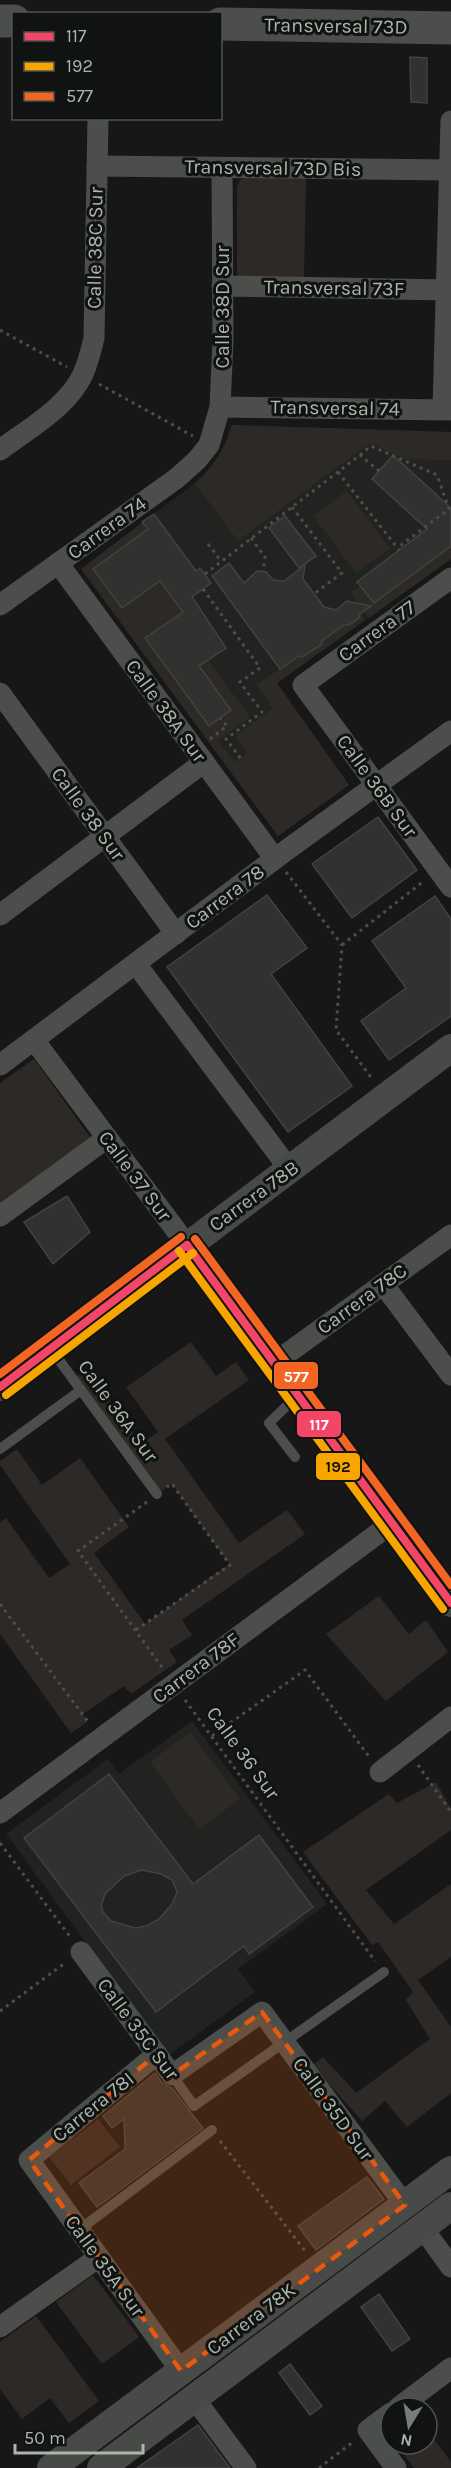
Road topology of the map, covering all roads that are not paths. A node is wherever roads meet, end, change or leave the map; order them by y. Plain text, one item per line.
1 (222, 24) edge
2 (451, 28) edge
3 (98, 120) edge
4 (451, 120) edge
5 (97, 166) junction
6 (222, 168) junction
7 (450, 170) edge
8 (222, 286) junction
9 (447, 290) junction
10 (220, 407) junction
11 (447, 410) edge
12 (209, 445) joint
13 (0, 450) edge
14 (58, 563) junction
15 (451, 578) edge
16 (0, 604) edge
17 (303, 685) joint
18 (0, 693) edge
19 (451, 731) edge
20 (204, 753) junction
21 (376, 786) junction
22 (105, 837) junction
23 (275, 859) junction
24 (445, 878) edge
25 (0, 915) edge
26 (176, 934) junction
27 (136, 964) junction
28 (34, 1040) junction
29 (451, 1048) edge
30 (0, 1065) edge
31 (107, 1138) junction
32 (290, 1170) junction
33 (0, 1216) edge
34 (451, 1235) edge
35 (187, 1245) junction
36 (383, 1284) junction
37 (51, 1349) junction
38 (274, 1363) junction
39 (451, 1375) edge
40 (0, 1387) edge
41 (81, 1390) junction
42 (298, 1395) junction
43 (0, 1449) edge
44 (295, 1457) dead end
45 (157, 1494) road end
46 (392, 1523) junction
47 (451, 1603) edge
48 (451, 1717) edge
49 (380, 1772) road end
50 (0, 1814) edge
51 (81, 1952) road end
52 (384, 1972) road end
53 (284, 2042) junction
54 (157, 2054) junction
55 (172, 2075) junction
56 (212, 2130) road end
57 (29, 2160) joint
58 (451, 2170) edge
59 (405, 2205) junction
60 (451, 2205) edge
61 (422, 2227) junction
62 (80, 2230) junction
63 (99, 2257) junction
64 (451, 2268) edge
65 (0, 2327) edge
66 (451, 2368) edge
67 (181, 2372) junction
68 (414, 2396) edge
69 (194, 2398) junction
70 (379, 2422) edge
71 (379, 2445) edge
72 (51, 2468) edge
73 (101, 2468) edge
74 (246, 2468) edge

1 - 2 main road, Transversal 73D
3 - 5 street, Calle 38C Sur
4 - 7 street
5 - 6 street, Transversal 73D Bis
5 - 13 street, Calle 38C Sur
6 - 7 street, Transversal 73D Bis
6 - 8 street, Calle 38D Sur
7 - 9 street
8 - 9 street, Transversal 73F
8 - 10 street, Calle 38D Sur
9 - 11 street
10 - 11 street, Transversal 74
10 - 12 street, Calle 38D Sur
12 - 14 street, Carrera 74
14 - 16 street, Carrera 74
14 - 20 street, Calle 38A Sur
15 - 17 street, Carrera 77
17 - 21 street, Calle 36B Sur
18 - 22 street, Calle 38 Sur
19 - 21 street, Carrera 78
20 - 22 street
20 - 23 street, Calle 38A Sur
21 - 23 street, Carrera 78
21 - 24 street, Calle 36B Sur
22 - 25 street
22 - 26 street, Calle 38 Sur
23 - 26 street, Carrera 78
26 - 27 street, Carrera 78
27 - 28 street, Carrera 78
27 - 32 street
28 - 30 street, Carrera 78
28 - 31 street, Calle 37 Sur
29 - 32 street, Carrera 78B
31 - 33 street
31 - 35 street, Calle 37 Sur
32 - 35 street, Carrera 78B
34 - 36 street, Carrera 78C
35 - 37 street, Carrera 78B
35 - 38 street, Calle 37 Sur
36 - 38 street, Carrera 78C
36 - 39 street
37 - 40 street, Carrera 78B
37 - 41 lane, Calle 36A Sur
38 - 42 street, Calle 37 Sur
41 - 43 lane
41 - 45 lane, Calle 36A Sur
42 - 44 lane
42 - 46 street, Calle 37 Sur
46 - 47 street, Calle 37 Sur
46 - 50 street, Carrera 78F
48 - 49 street
51 - 54 street, Calle 35C Sur
52 - 53 lane
53 - 55 street, Calle 35D Sur
53 - 55 lane, Calle 35C Sur
53 - 59 street, Calle 35D Sur
54 - 55 street, Calle 35C Sur
54 - 57 street, Carrera 78I
56 - 62 lane
57 - 62 street, Calle 35A Sur
58 - 59 street, Carrera 78K
59 - 67 street, Carrera 78K
60 - 61 street, Carrera 78K
61 - 64 street
61 - 69 street, Carrera 78K
62 - 63 street, Calle 35A Sur
63 - 65 street
63 - 67 street, Calle 35A Sur
66 - 68 street
67 - 72 street, Carrera 78K
69 - 73 street, Carrera 78K
69 - 74 street
70 - 71 street

